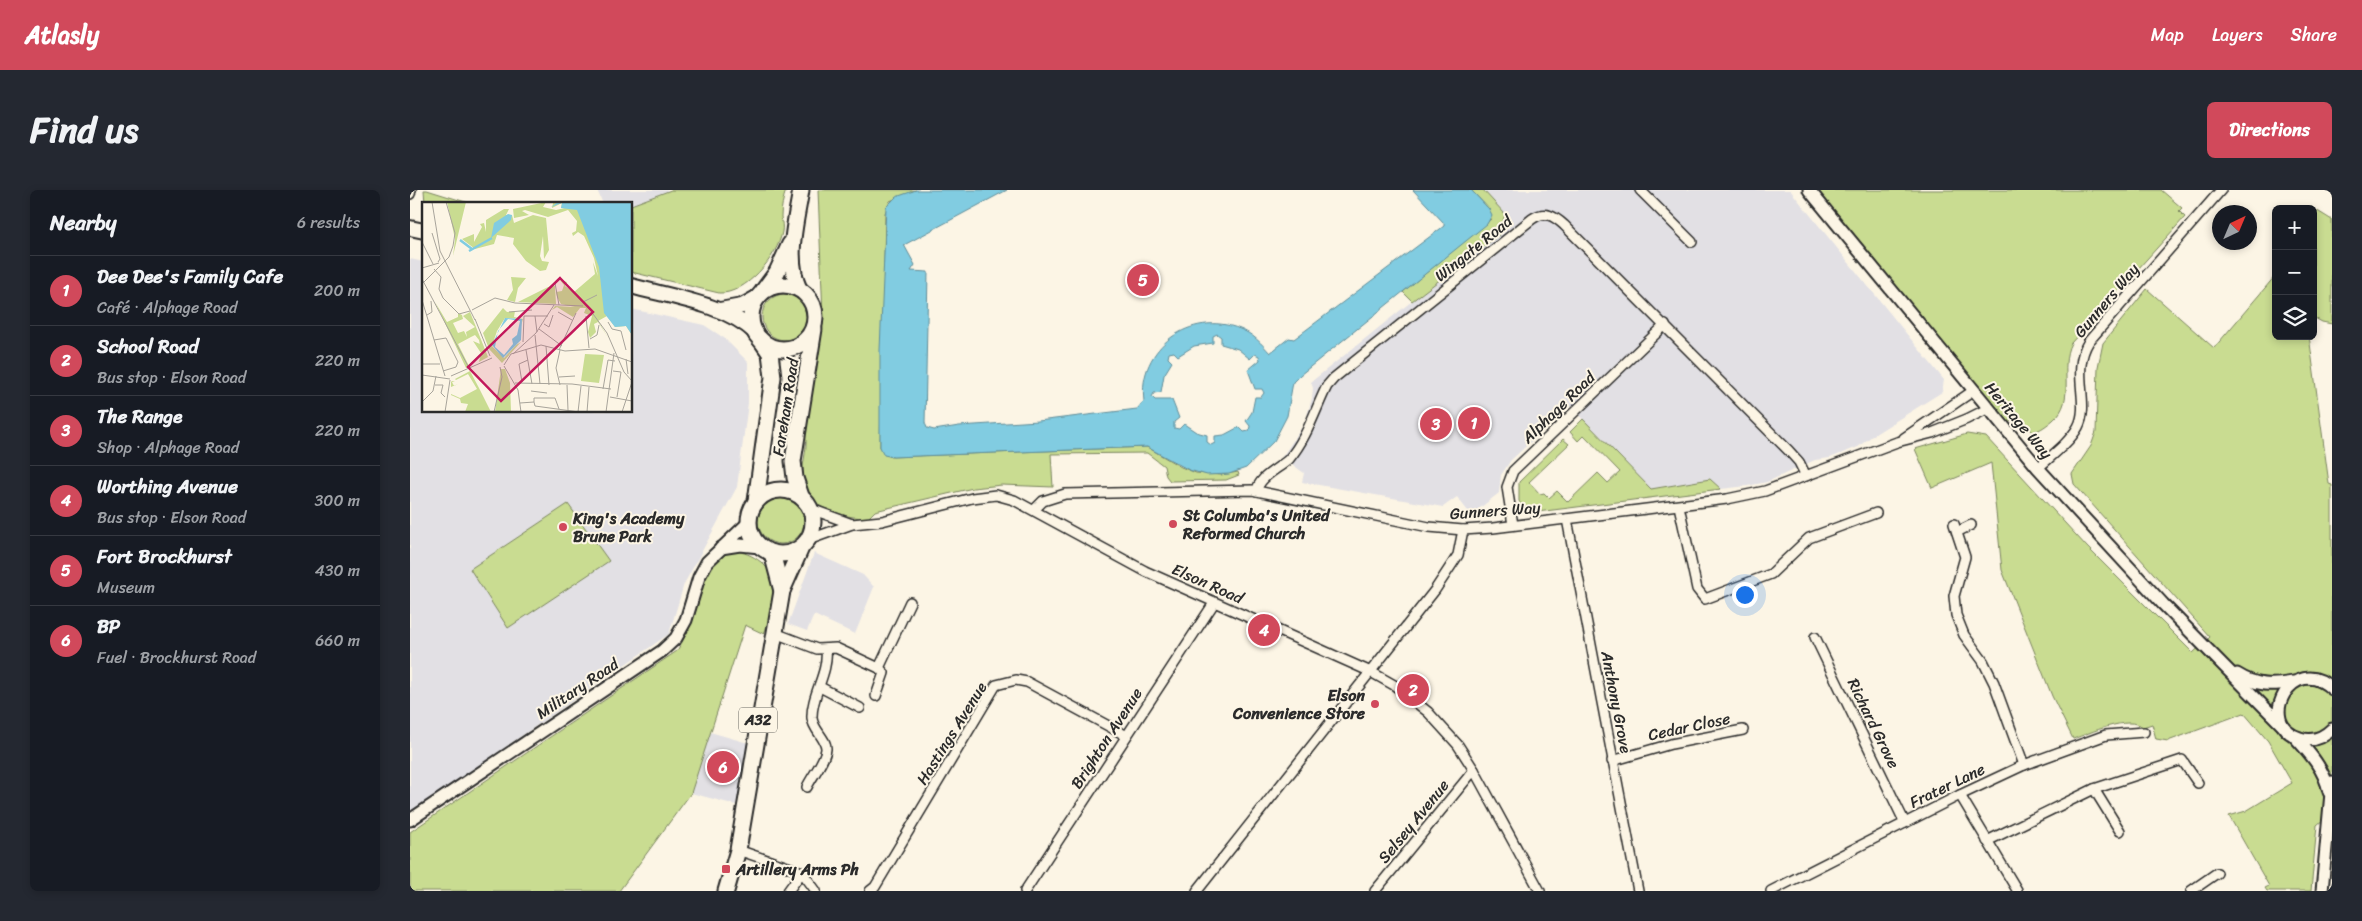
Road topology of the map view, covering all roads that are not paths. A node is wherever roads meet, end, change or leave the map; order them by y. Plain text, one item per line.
1 (801, 190) edge
2 (1640, 190) edge
3 (1809, 190) edge
4 (2221, 190) edge
5 (793, 234) junction
6 (1692, 242) dead end
7 (632, 286) edge
8 (799, 289) junction
9 (759, 296) junction
10 (716, 309) junction
11 (815, 322) junction
12 (1665, 325) junction
13 (759, 336) junction
14 (1973, 391) junction
15 (1987, 409) junction
16 (1897, 442) junction
17 (2038, 468) junction
18 (1806, 476) junction
19 (1257, 491) junction
20 (801, 496) junction
21 (756, 501) junction
22 (1679, 506) junction
23 (811, 509) junction
24 (1034, 510) junction
25 (1876, 513) dead end
26 (1568, 519) junction
27 (748, 523) junction
28 (852, 524) junction
29 (1971, 525) dead end
30 (1513, 526) junction
31 (1463, 530) junction
32 (804, 544) junction
33 (721, 548) junction
34 (766, 550) junction
35 (782, 591) junction
36 (910, 602) dead end
37 (1214, 603) junction
38 (775, 633) junction
39 (1816, 637) dead end
40 (826, 649) junction
41 (2218, 660) junction
42 (879, 668) junction
43 (1371, 672) junction
44 (2297, 682) junction
45 (2327, 682) edge
46 (820, 687) junction
47 (2332, 689) edge
48 (876, 696) dead end
49 (860, 708) dead end
50 (1743, 730) dead end
51 (2288, 730) junction
52 (2332, 730) edge
53 (2144, 732) dead end
54 (1126, 735) junction
55 (1612, 761) junction
56 (2024, 765) junction
57 (1474, 770) junction
58 (2332, 782) edge
59 (2198, 783) dead end
60 (806, 787) dead end
61 (2094, 789) junction
62 (1960, 795) junction
63 (2330, 798) junction
64 (410, 820) edge
65 (1905, 823) junction
66 (2120, 831) dead end
67 (1987, 842) junction
68 (738, 850) junction
69 (802, 872) junction
70 (2217, 873) dead end
71 (2017, 890) edge
72 (2197, 890) edge
73 (726, 891) edge
74 (788, 891) edge
75 (816, 891) edge
76 (870, 891) edge
77 (1024, 891) edge
78 (1197, 891) edge
79 (1376, 891) edge
80 (1540, 891) edge
81 (1638, 891) edge
82 (1771, 891) edge
83 (2322, 891) edge

1 - 5 main road
2 - 6 street
3 - 14 street, Heritage Way
4 - 17 street, Gunners Way
5 - 8 main road
5 - 9 main road
7 - 10 main road
8 - 9 main road
8 - 11 main road
9 - 10 main road
9 - 13 main road
10 - 13 main road
11 - 13 main road
11 - 20 main road, Fareham Road
12 - 18 street, Wingate Road
12 - 19 street, Wingate Road
12 - 30 street, Alphage Road
13 - 21 main road, Fareham Road
14 - 15 street, Heritage Way
14 - 16 street, Gunners Way
15 - 16 street, Gunners Way
15 - 17 street, Heritage Way
16 - 18 street, Gunners Way
17 - 41 street, Heritage Way
18 - 22 street, Gunners Way
19 - 24 street, Gunners Way
19 - 31 street, Gunners Way
20 - 21 main road
20 - 23 main road
21 - 27 main road
22 - 25 street
22 - 26 street, Gunners Way
23 - 28 street, Elson Road
23 - 32 main road
24 - 28 street, Elson Road
24 - 37 street, Elson Road
26 - 30 street, Gunners Way
26 - 55 street, Anthony Grove
27 - 33 street, Military Road
27 - 34 main road
28 - 32 street, Elson Road
29 - 56 street
30 - 31 street, Gunners Way
31 - 43 street
32 - 34 main road
32 - 35 main road, A32
33 - 34 street
33 - 64 street, Military Road
34 - 35 main road, A32
35 - 38 main road, A32
36 - 42 street
37 - 43 street, Elson Road
37 - 54 street, Brighton Avenue
38 - 40 street
38 - 68 main road, A32
39 - 65 street, Richard Grove
40 - 42 street
40 - 46 street
41 - 44 street, Heritage Way
41 - 51 street, Heritage Way
42 - 48 street
43 - 57 street, Elson Road
43 - 78 street
44 - 45 street, Heritage Way
44 - 51 street
45 - 47 street
46 - 49 street
46 - 60 street
50 - 55 street, Cedar Close
51 - 52 street
51 - 63 street, Heritage Way
53 - 56 street, Frater Lane
54 - 76 street, Hastings Avenue
54 - 77 street, Brighton Avenue
55 - 81 street, Anthony Grove
56 - 62 street, Frater Lane
57 - 79 street, Selsey Avenue
57 - 80 street, Elson Road
58 - 63 street, Heritage Way
59 - 61 street
61 - 66 street
61 - 67 street
62 - 65 street, Frater Lane
62 - 67 street
63 - 83 street, Heritage Way
65 - 82 street, Frater Lane
67 - 71 street
68 - 69 street
68 - 73 main road, A32
69 - 74 street
69 - 75 street
70 - 72 street

